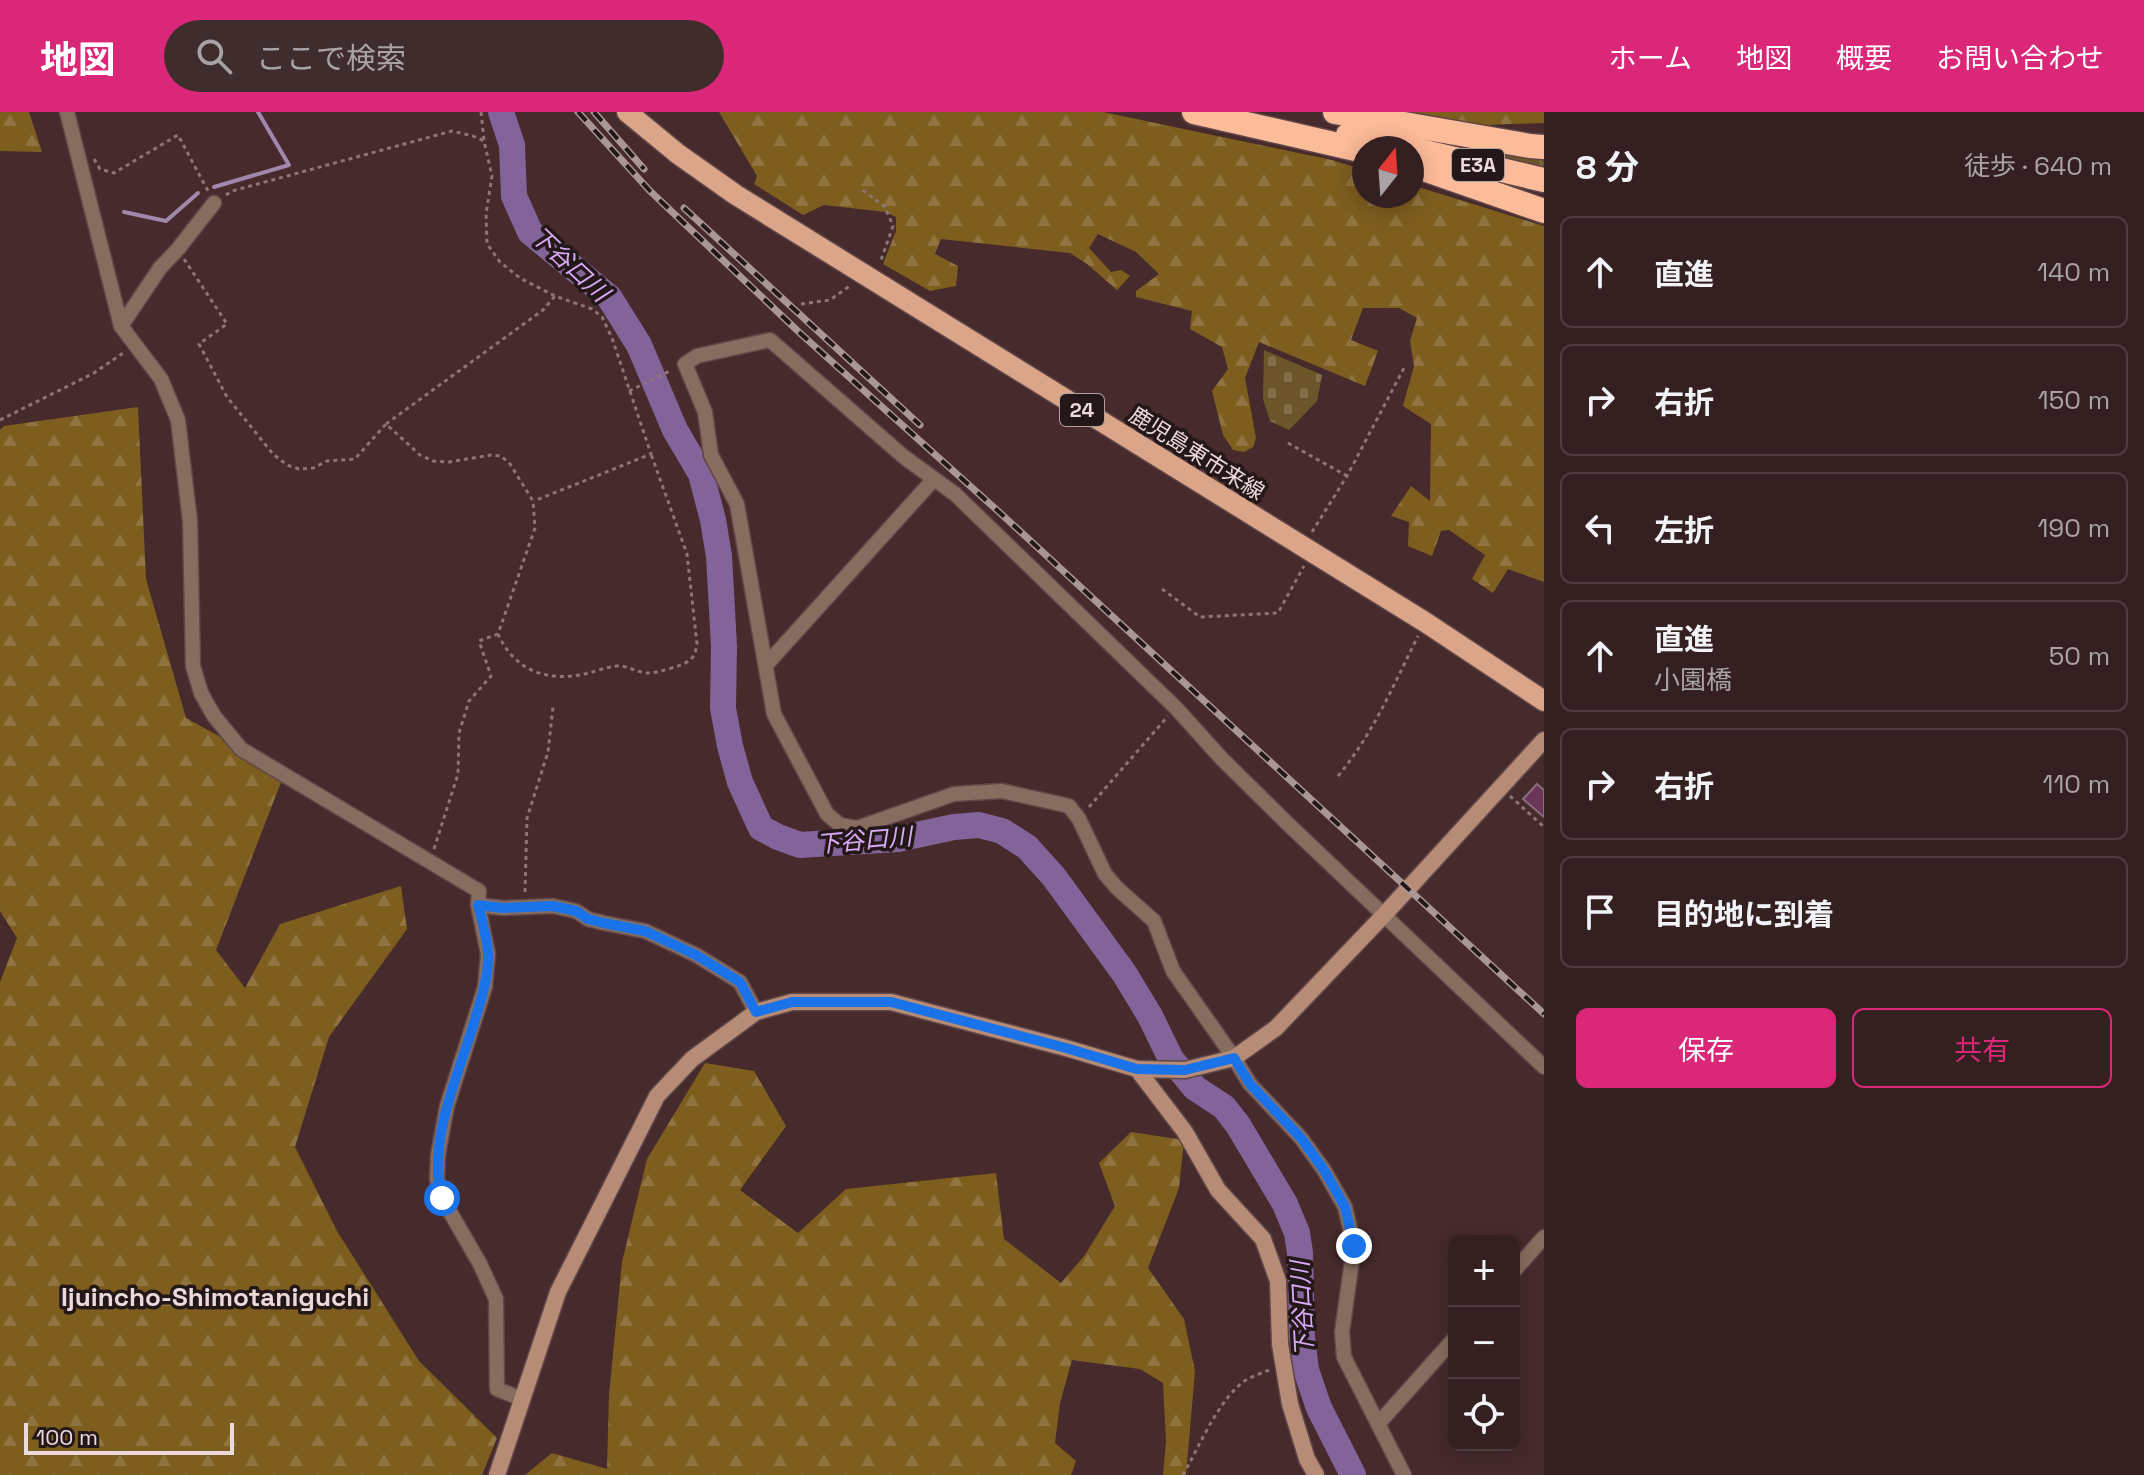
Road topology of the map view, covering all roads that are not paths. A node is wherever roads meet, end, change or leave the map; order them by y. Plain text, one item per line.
1 (67, 112) edge
2 (627, 112) edge
3 (1194, 112) edge
4 (1244, 112) edge
5 (1335, 112) edge
6 (1352, 136) edge
7 (1544, 147) edge
8 (1352, 148) edge
9 (1424, 152) edge
10 (1424, 169) edge
11 (1544, 180) edge
12 (214, 203) road end
13 (1544, 211) edge
14 (121, 326) junction
15 (934, 479) junction
16 (766, 665) junction
17 (1544, 701) edge
18 (1544, 740) edge
19 (478, 905) junction
20 (1384, 915) junction
21 (756, 1012) junction
22 (1234, 1058) junction
23 (1544, 1067) edge
24 (1137, 1069) junction
25 (1544, 1237) edge
26 (1520, 1264) edge
27 (1448, 1346) edge
28 (522, 1399) junction
29 (1378, 1424) junction
30 (497, 1475) edge
31 (1316, 1475) edge
32 (1404, 1475) edge

1 - 14 street
2 - 17 main road, 鹿児島東市来線 / 24
3 - 8 highway
4 - 6 highway
5 - 7 highway
9 - 11 highway, E3A
10 - 13 highway
12 - 14 street
14 - 19 street
15 - 16 street
15 - 16 street
15 - 20 street
16 - 22 street
18 - 20 street
19 - 21 street
19 - 28 street
20 - 22 street
20 - 23 street
21 - 24 street
21 - 28 street
22 - 24 street
22 - 29 street
24 - 31 street
25 - 26 street
27 - 29 street
28 - 30 street
29 - 32 street

